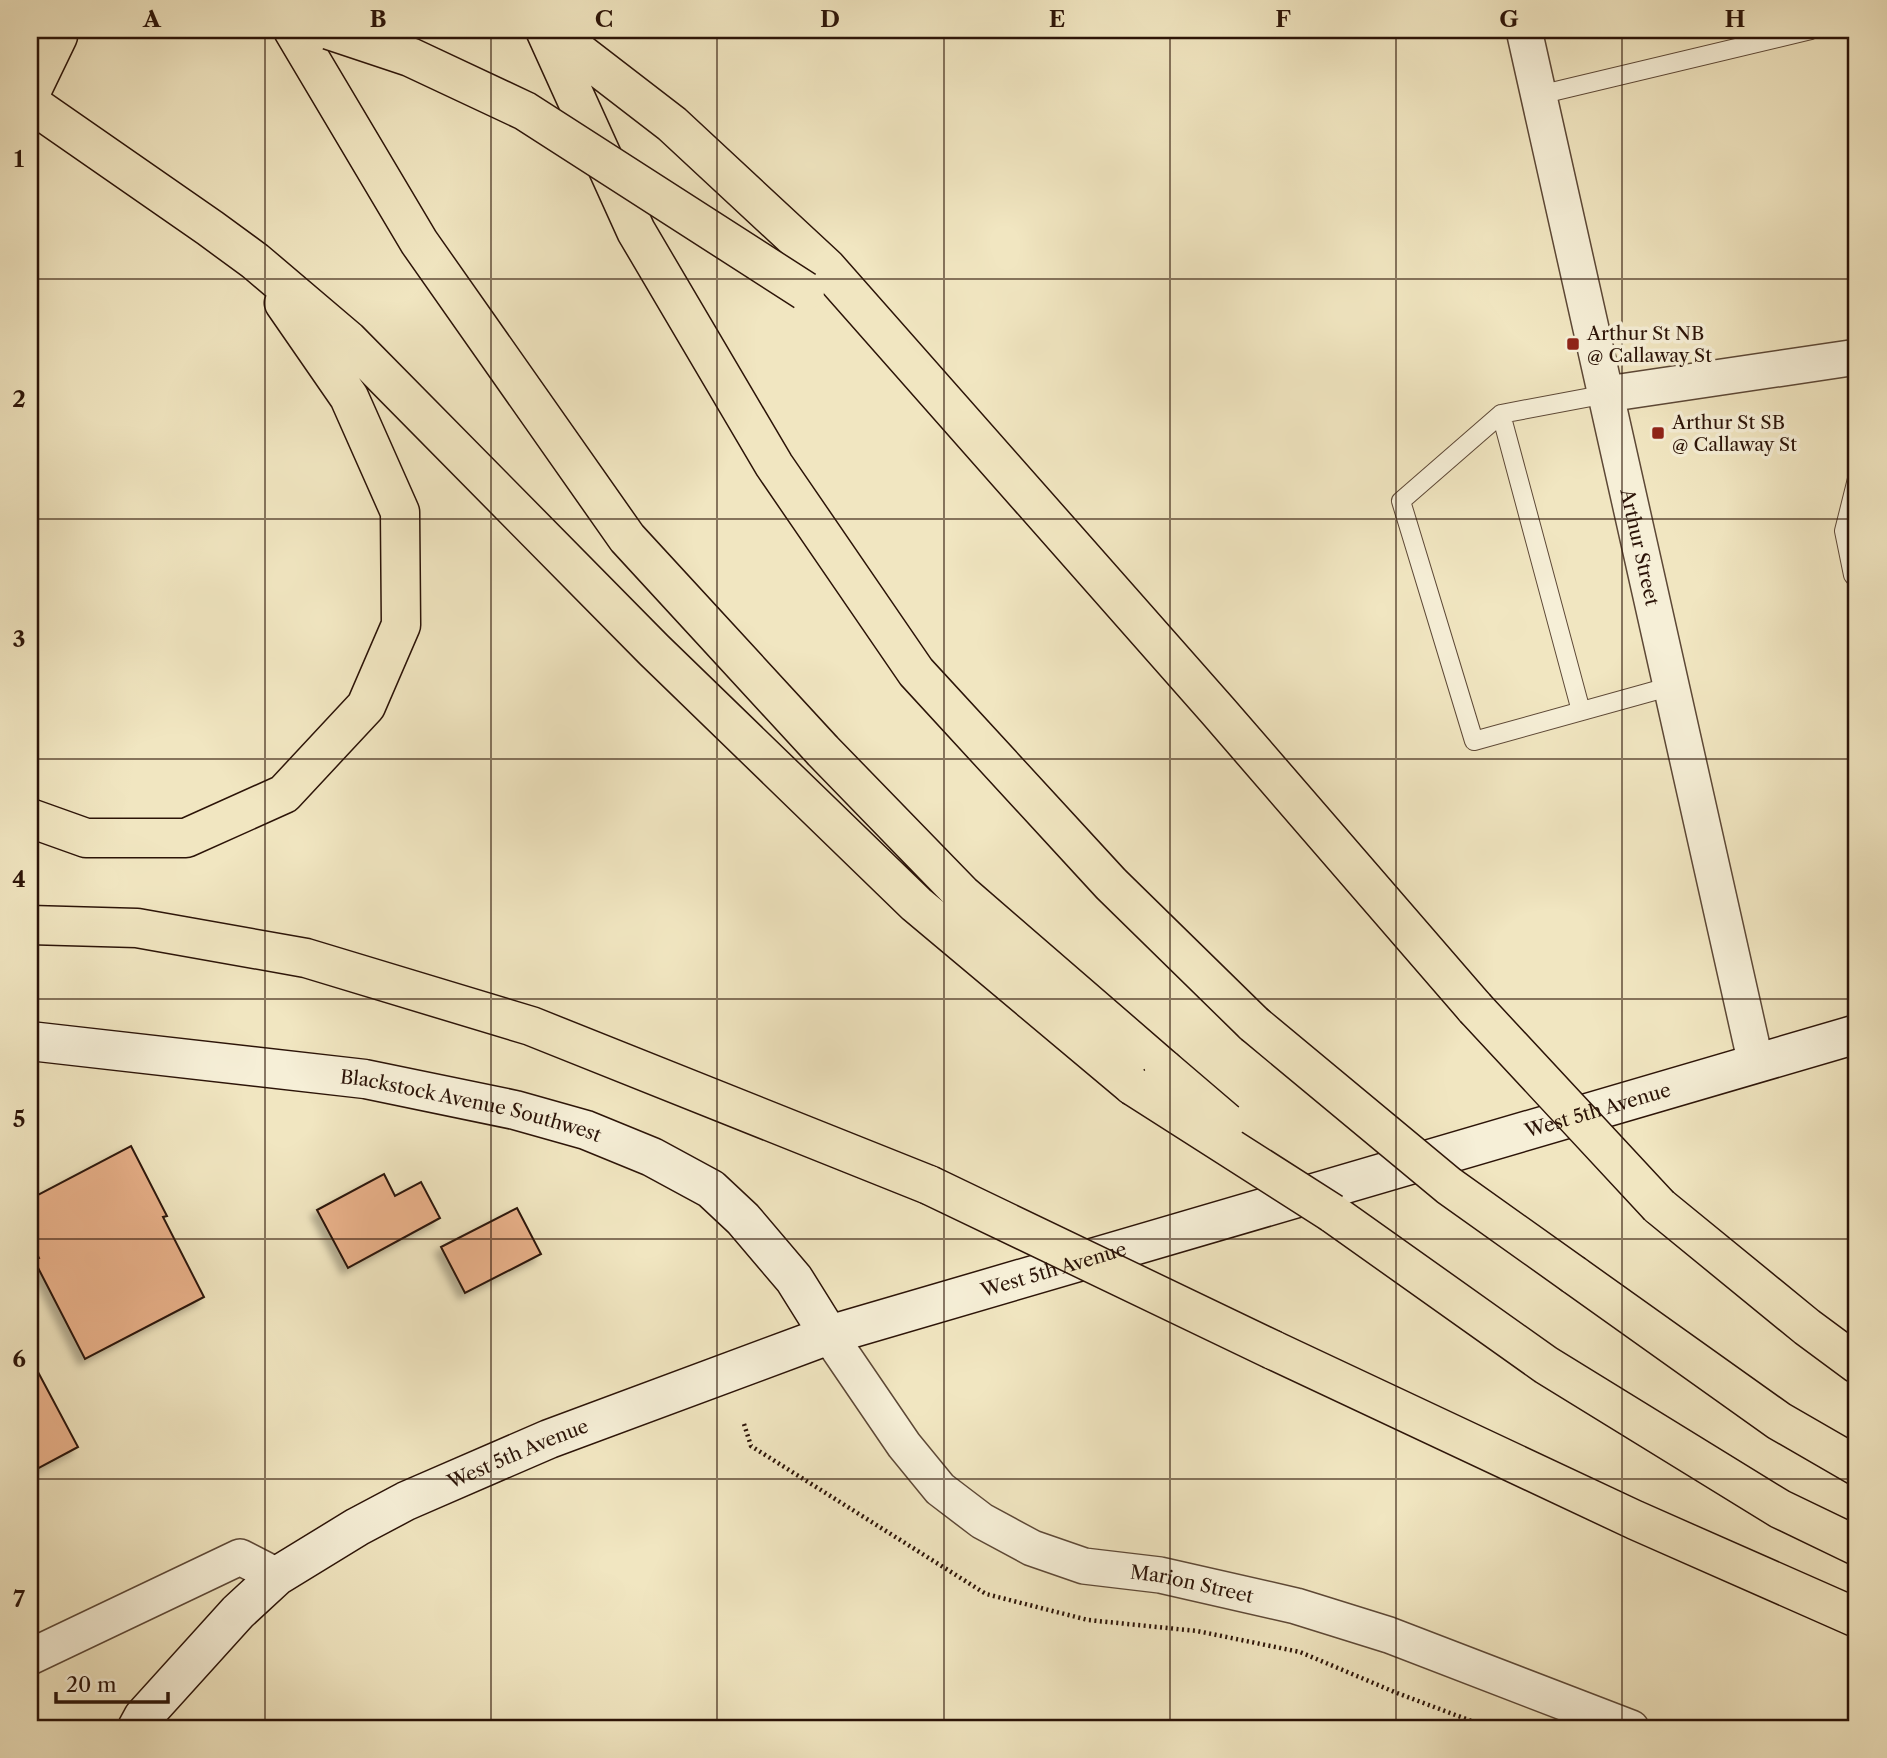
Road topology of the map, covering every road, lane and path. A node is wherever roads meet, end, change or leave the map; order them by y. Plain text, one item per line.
1 (293, 30) edge
2 (329, 30) edge
3 (548, 30) edge
4 (1524, 30) edge
5 (1811, 30) edge
6 (59, 33) edge
7 (30, 78) edge
8 (30, 94) edge
9 (1539, 95) junction
10 (30, 103) edge
11 (255, 261) junction
12 (816, 279) junction
13 (1856, 360) edge
14 (1607, 394) junction
15 (1502, 414) junction
16 (1857, 479) edge
17 (1857, 580) edge
18 (1672, 686) junction
19 (1581, 711) junction
20 (30, 818) edge
21 (30, 925) edge
22 (1857, 1034) edge
23 (30, 1041) edge
24 (1756, 1064) junction
25 (1148, 1078) junction
26 (829, 1335) junction
27 (1857, 1364) edge
28 (1857, 1466) edge
29 (1857, 1546) edge
30 (277, 1576) junction
31 (1857, 1618) edge
32 (30, 1657) edge
33 (140, 1723) edge
34 (1631, 1728) edge

1 - 25 highway
2 - 12 highway, bridge
3 - 12 highway
3 - 28 highway, bridge
4 - 9 street, Arthur Street
5 - 9 lane
6 - 7 highway
6 - 8 highway
9 - 14 street, Arthur Street
10 - 11 highway
11 - 20 highway
11 - 25 highway
12 - 27 highway, bridge
13 - 14 street
14 - 15 lane
14 - 18 street, Arthur Street
15 - 19 lane
15 - 19 lane
16 - 17 lane
18 - 19 lane
18 - 24 street, Arthur Street
21 - 31 highway, bridge
22 - 24 street, West 5th Avenue
23 - 26 street, Blackstock Avenue Southwest
24 - 26 street, West 5th Avenue
25 - 29 highway, bridge
26 - 30 street, West 5th Avenue
26 - 34 street, Marion Street
30 - 32 street
30 - 33 street, West 5th Avenue

